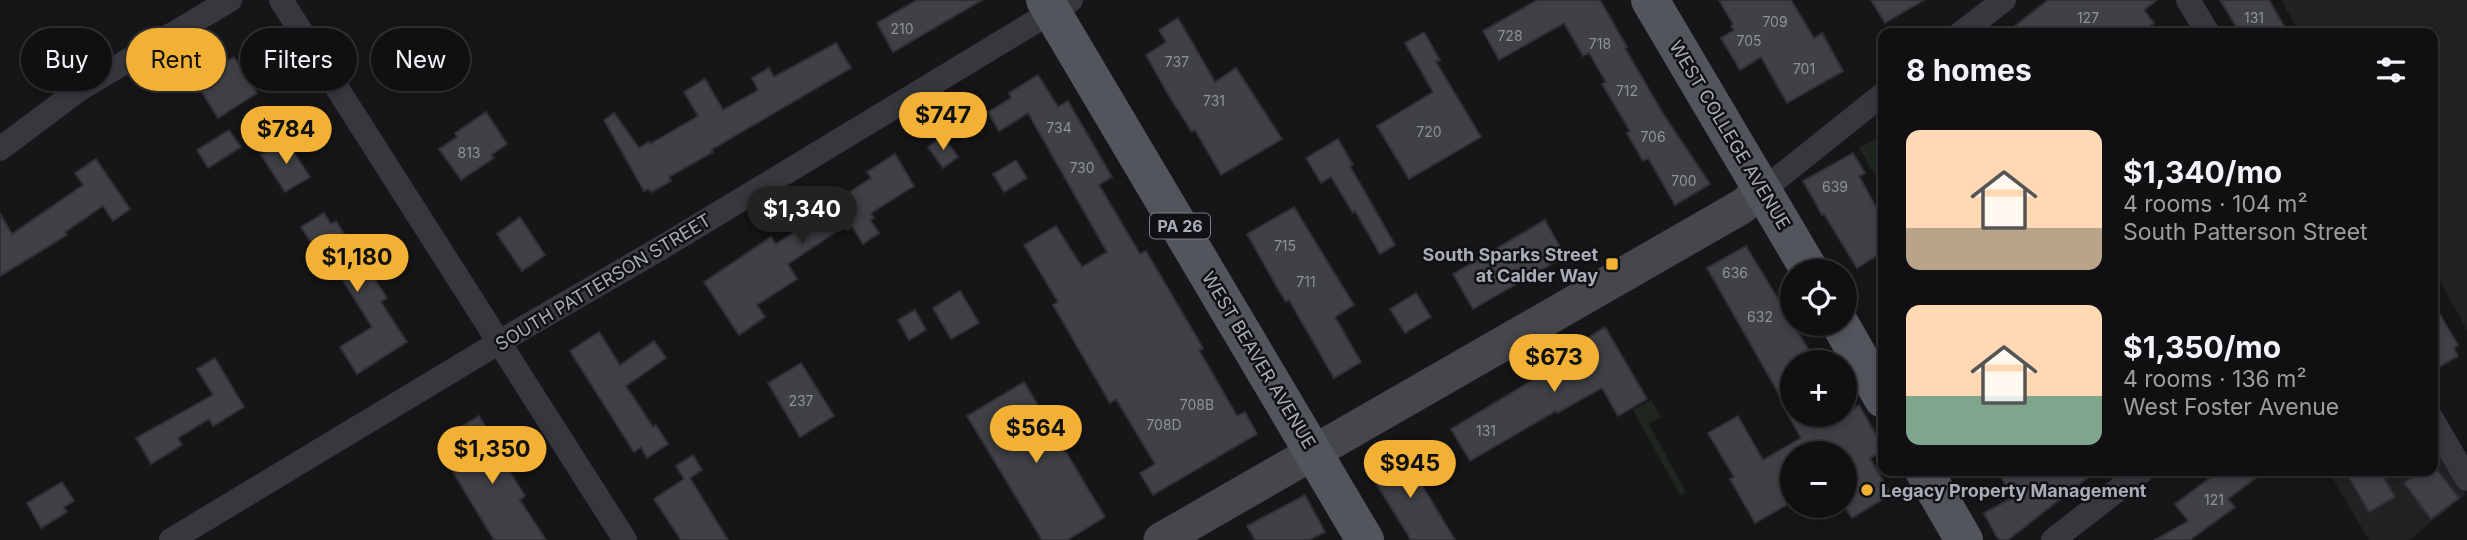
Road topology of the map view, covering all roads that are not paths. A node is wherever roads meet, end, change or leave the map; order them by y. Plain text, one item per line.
1 (230, 0) edge
2 (281, 0) edge
3 (1650, 0) edge
4 (2004, 0) edge
5 (2188, 0) edge
6 (1056, 4) edge
7 (1968, 28) edge
8 (2205, 28) edge
9 (1878, 98) edge
10 (0, 149) edge
11 (1763, 190) junction
12 (1803, 259) edge
13 (1847, 336) edge
14 (500, 342) junction
15 (1878, 390) edge
16 (2438, 429) edge
17 (1314, 453) junction
18 (1927, 476) edge
19 (2135, 476) edge
20 (2467, 479) edge
21 (171, 540) edge
22 (625, 540) edge
23 (1161, 540) edge
24 (1365, 540) edge
25 (1964, 540) edge
26 (2053, 540) edge

1 - 10 street
2 - 14 street
3 - 11 main road, WEST COLLEGE AVENUE
4 - 7 street
5 - 8 street
6 - 14 street, SOUTH PATTERSON STREET
6 - 17 main road, WEST BEAVER AVENUE / PA 26
9 - 11 street
11 - 12 main road, WEST COLLEGE AVENUE
11 - 17 street
13 - 15 main road
14 - 21 street, SOUTH PATTERSON STREET
14 - 22 street
16 - 20 street
17 - 23 street
17 - 24 main road, WEST BEAVER AVENUE / PA 26
18 - 25 main road
19 - 26 street

